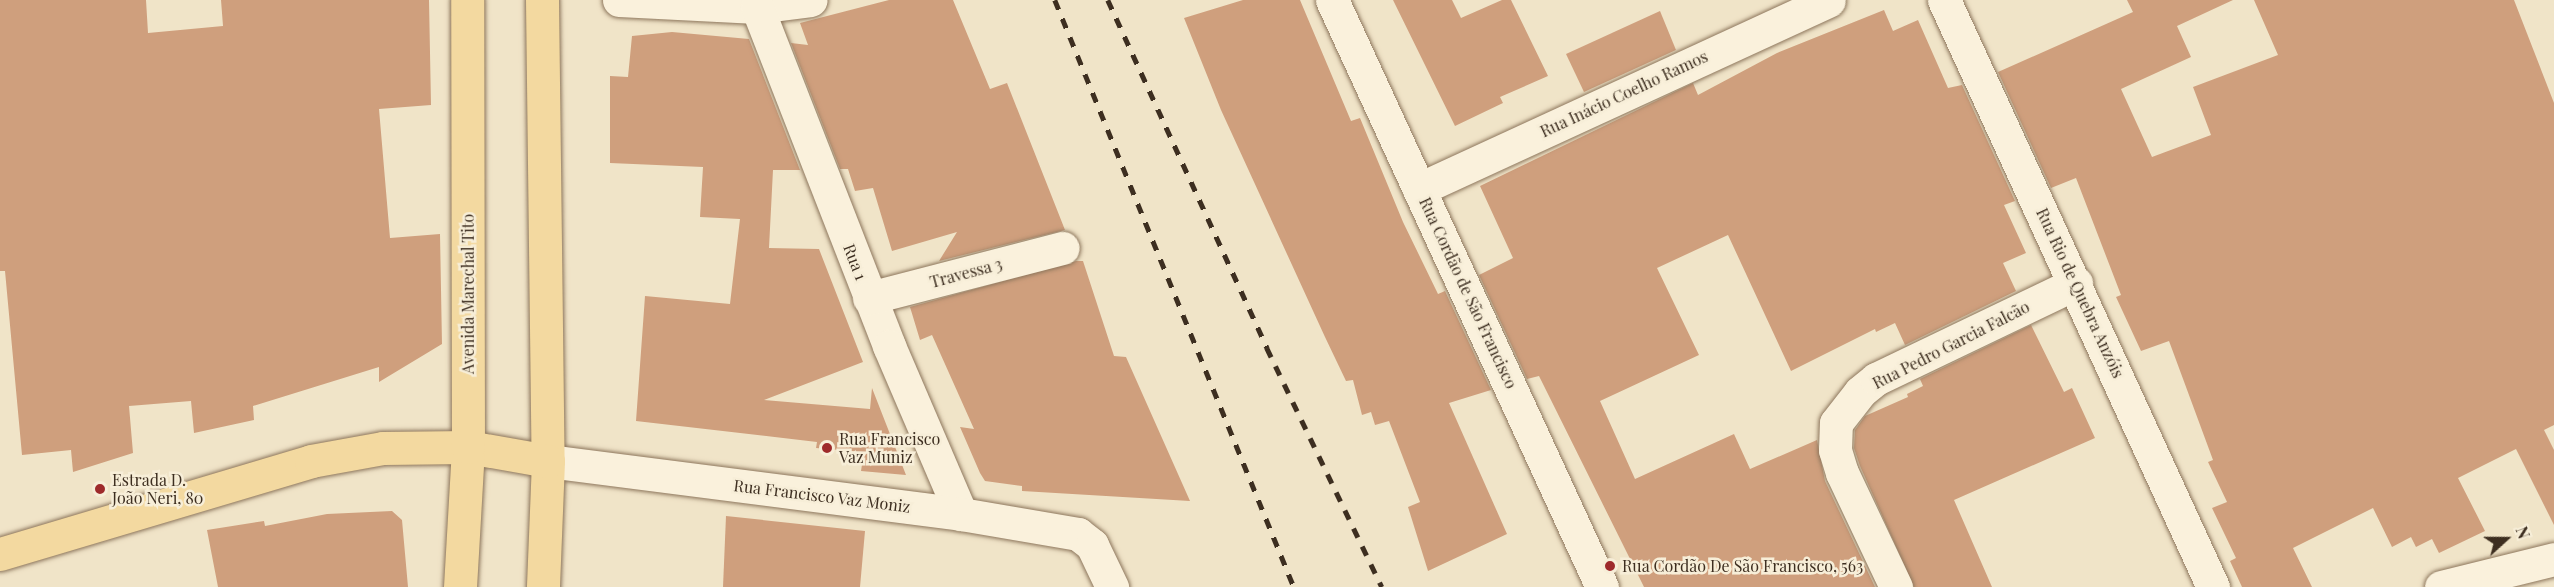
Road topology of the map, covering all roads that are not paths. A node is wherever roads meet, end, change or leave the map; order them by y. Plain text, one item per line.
1 (467, 0) edge
2 (542, 0) edge
3 (619, 0) edge
4 (811, 0) edge
5 (1332, 0) edge
6 (1829, 0) edge
7 (1944, 0) edge
8 (757, 7) junction
9 (1419, 189) junction
10 (1063, 248) dead end
11 (2076, 283) junction
12 (869, 298) junction
13 (468, 447) junction
14 (548, 462) junction
15 (961, 514) junction
16 (1092, 544) junction
17 (0, 554) edge
18 (2554, 559) edge
19 (460, 587) edge
20 (543, 587) edge
21 (1088, 587) edge
22 (1112, 587) edge
23 (1602, 587) edge
24 (1896, 587) edge
25 (2213, 587) edge
26 (2441, 587) edge

1 - 13 main road, Avenida Marechal Tito
2 - 14 main road
3 - 8 street
4 - 8 street
5 - 9 street, Rua Cordão de São Francisco
6 - 9 street, Rua Inácio Coelho Ramos
7 - 11 street, Rua Rio de Quebra Anzóis
8 - 12 street, Rua 1
9 - 23 street, Rua Cordão de São Francisco
10 - 12 street, Travessa 3
11 - 24 street, Rua Pedro Garcia Falcão
11 - 25 street, Rua Rio de Quebra Anzóis
12 - 15 street, Rua 1
13 - 14 main road
13 - 17 main road
13 - 19 main road, Avenida Marechal Tito
14 - 15 street, Rua Francisco Vaz Moniz
14 - 20 main road
15 - 16 street, Rua Francisco Vaz Moniz
16 - 21 street
16 - 22 street
18 - 26 street

